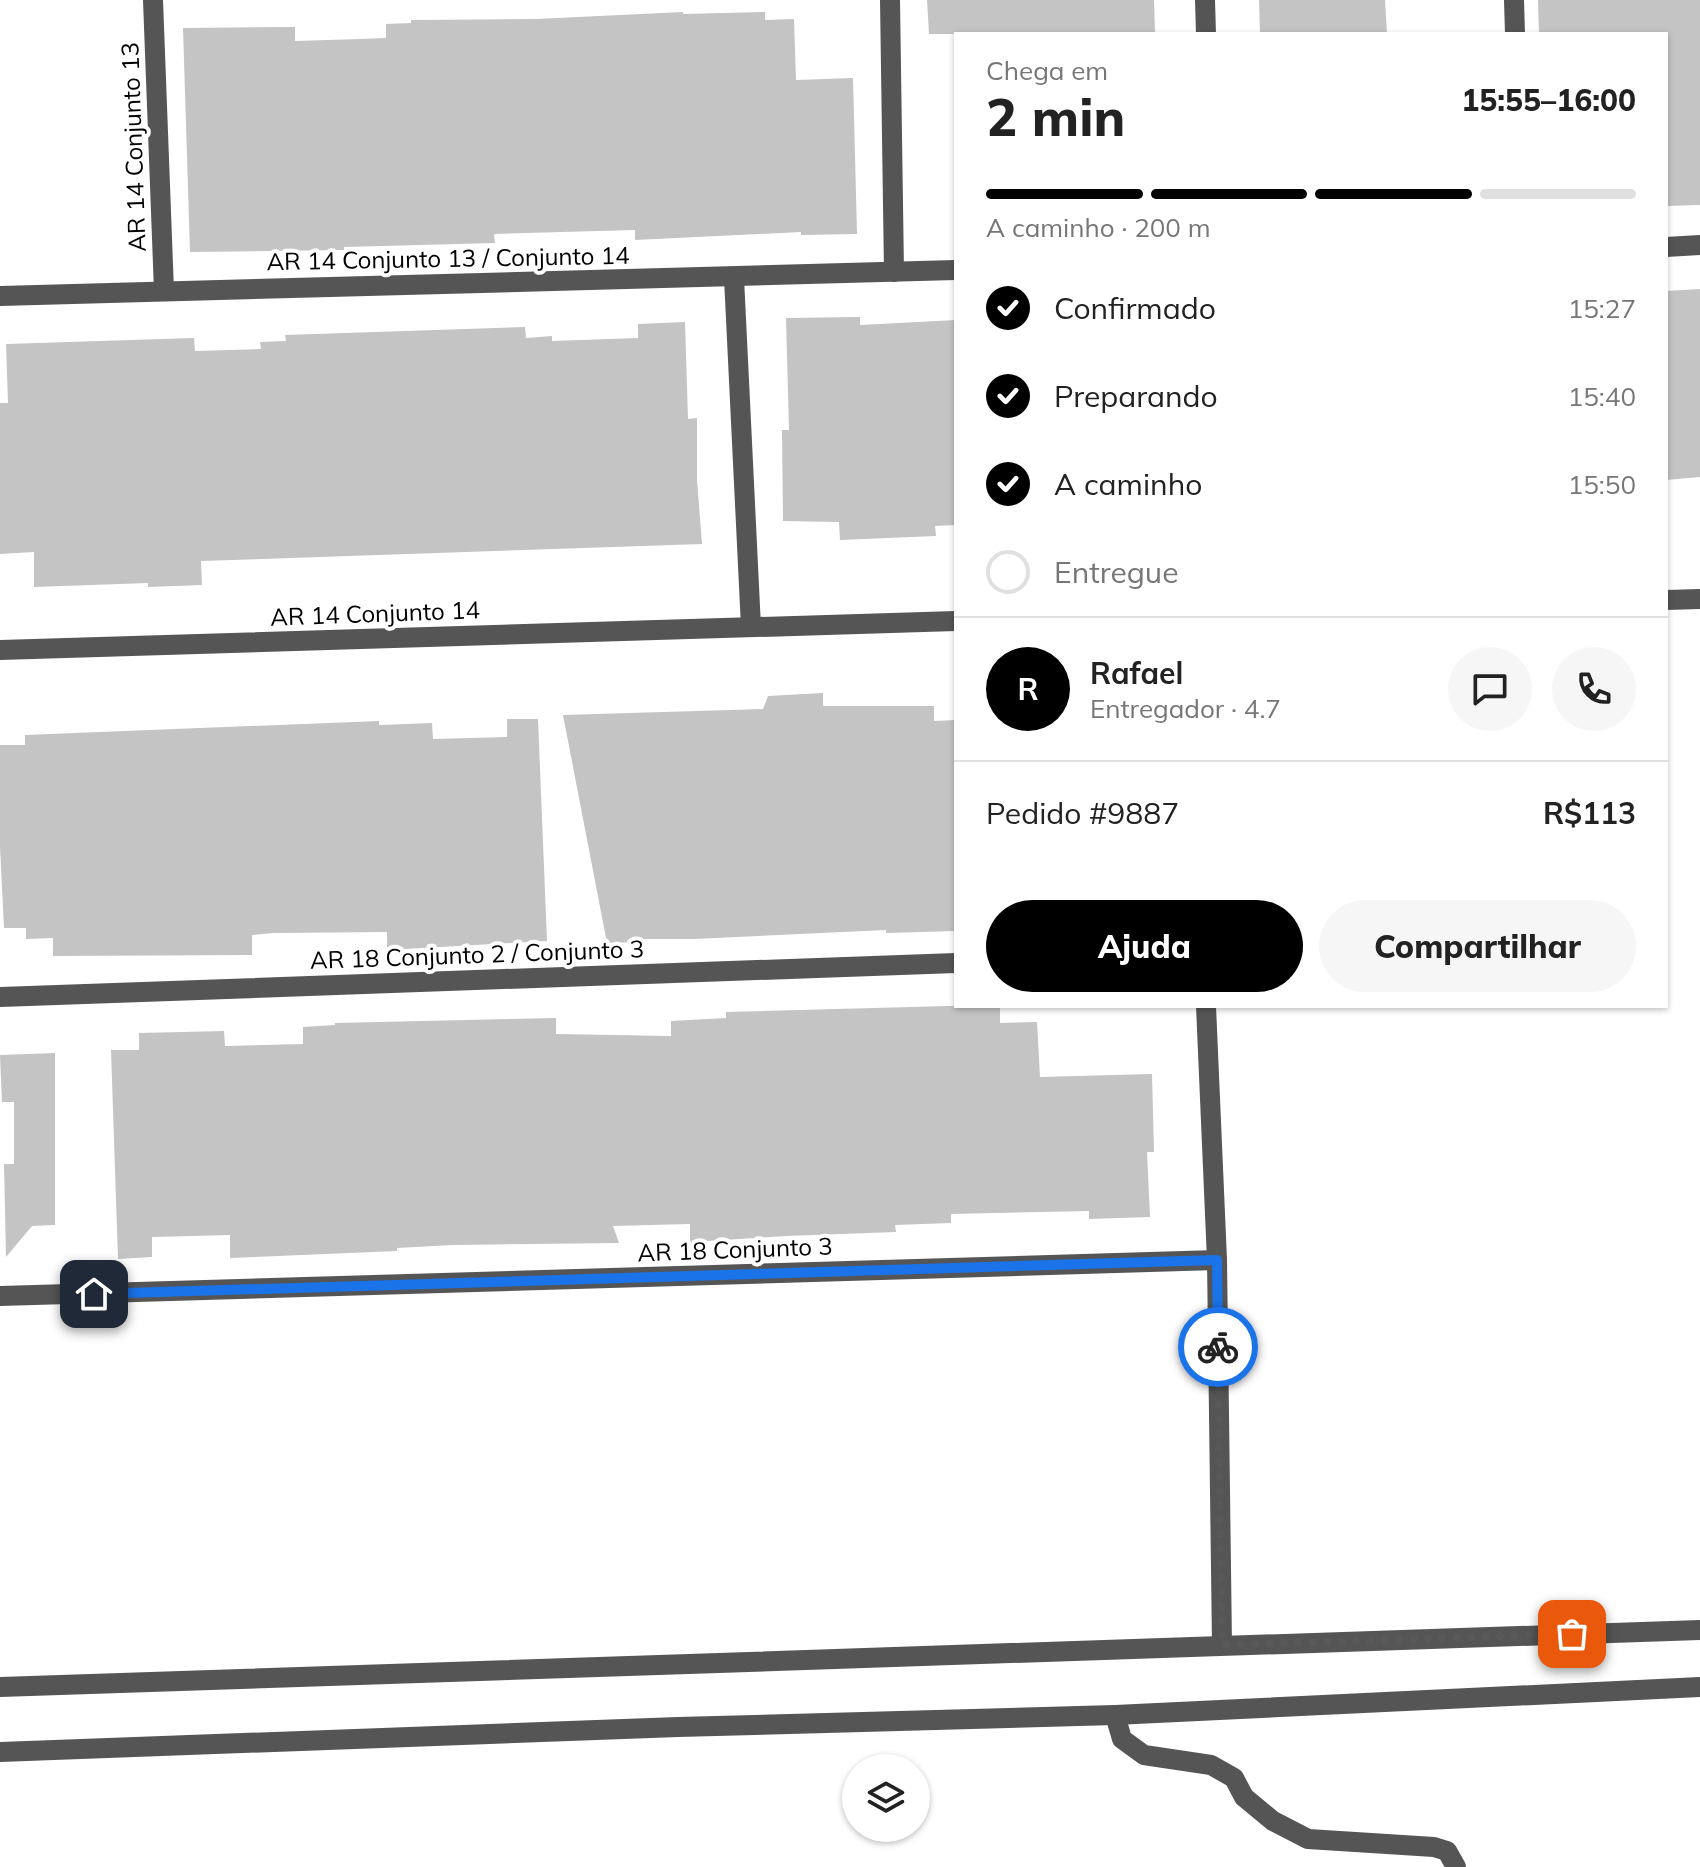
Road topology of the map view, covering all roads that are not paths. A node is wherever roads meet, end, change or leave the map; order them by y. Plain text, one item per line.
1 (153, 0) edge
2 (890, 0) edge
3 (1205, 0) edge
4 (1514, 0) edge
5 (1206, 32) edge
6 (1515, 32) edge
7 (1700, 245) edge
8 (1668, 247) edge
9 (954, 270) edge
10 (894, 272) junction
11 (734, 278) junction
12 (164, 291) junction
13 (0, 296) edge
14 (1700, 599) edge
15 (1668, 600) edge
16 (954, 621) edge
17 (751, 627) junction
18 (0, 650) edge
19 (954, 963) edge
20 (0, 997) edge
21 (1206, 1008) edge
22 (1217, 1260) junction
23 (0, 1296) edge
24 (1700, 1630) edge
25 (1222, 1645) junction
26 (0, 1687) edge
27 (1700, 1687) edge
28 (1115, 1715) junction
29 (0, 1752) edge
30 (1456, 1867) edge

1 - 12 street, AR 14 Conjunto 13
2 - 10 street
3 - 5 street
4 - 6 street
7 - 8 street
9 - 10 street, AR 14 Conjunto 13 / Conjunto 14
10 - 11 street, AR 14 Conjunto 13 / Conjunto 14
11 - 12 street, AR 14 Conjunto 13 / Conjunto 14
11 - 17 street
12 - 13 street
14 - 15 street
16 - 17 street, AR 14 Conjunto 14
17 - 18 street, AR 14 Conjunto 14
19 - 20 street, AR 18 Conjunto 2 / Conjunto 3
21 - 22 street
22 - 23 street, AR 18 Conjunto 3
22 - 25 street
24 - 25 street
25 - 26 street
27 - 28 street
28 - 29 street
28 - 30 street

